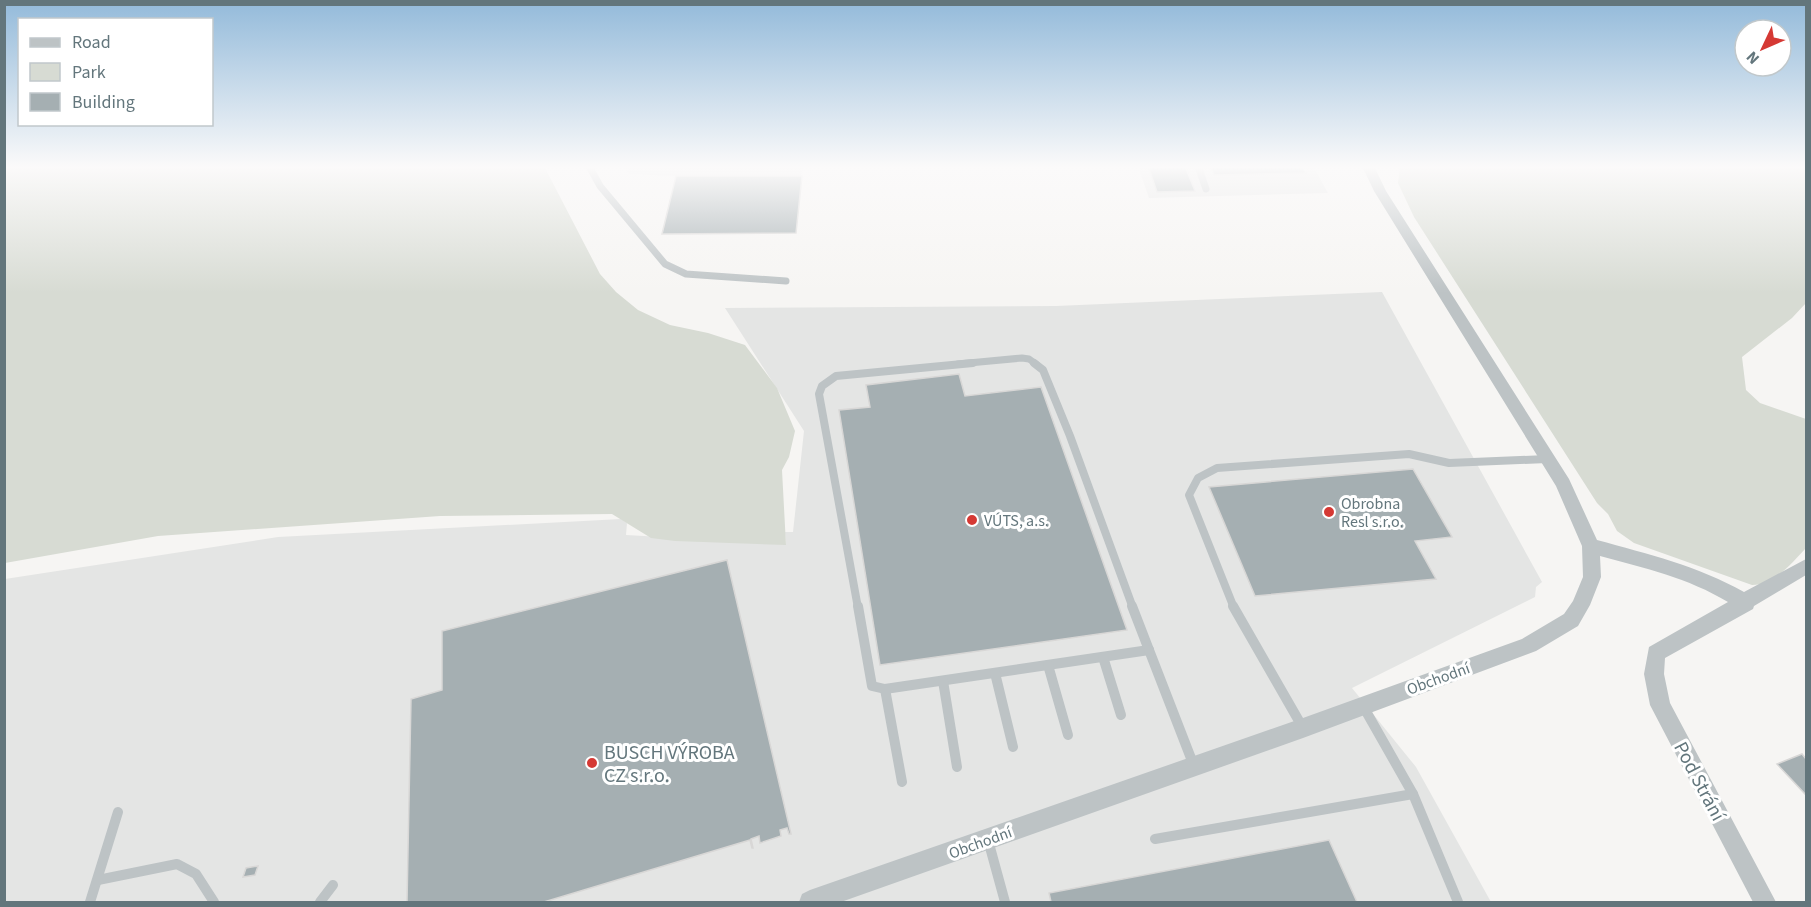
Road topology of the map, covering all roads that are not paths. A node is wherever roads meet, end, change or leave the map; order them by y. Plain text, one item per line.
1 (619, 208) edge
2 (1391, 208) edge
3 (786, 281) dead end
4 (1547, 459) junction
5 (1591, 546) junction
6 (1806, 566) edge
7 (1746, 603) junction
8 (1149, 650) junction
9 (1103, 657) junction
10 (1048, 665) junction
11 (995, 673) junction
12 (943, 681) junction
13 (885, 689) junction
14 (1363, 705) junction
15 (1121, 716) dead end
16 (1303, 728) junction
17 (1068, 735) dead end
18 (1013, 747) dead end
19 (1194, 766) junction
20 (957, 767) dead end
21 (902, 782) dead end
22 (1413, 794) junction
23 (118, 812) dead end
24 (988, 839) junction
25 (1155, 839) dead end
26 (98, 880) junction
27 (333, 885) dead end
28 (90, 903) edge
29 (214, 903) edge
30 (320, 903) edge
31 (810, 903) edge
32 (1005, 903) edge
33 (1458, 903) edge
34 (1765, 903) edge

1 - 3 lane
2 - 4 street, Obchodní
4 - 5 street, Obchodní
4 - 16 lane
5 - 7 street
5 - 14 street, Obchodní
6 - 7 street
7 - 34 street, Pod Strání
8 - 9 lane
8 - 13 lane
8 - 19 lane
9 - 10 lane
9 - 15 lane
10 - 11 lane
10 - 17 lane
11 - 12 lane
11 - 18 lane
12 - 13 lane
12 - 20 lane
13 - 21 lane
14 - 16 street, Obchodní
14 - 22 lane
16 - 19 street, Obchodní
19 - 24 street, Obchodní
22 - 25 lane
22 - 33 lane
23 - 26 lane
24 - 31 street, Obchodní
24 - 32 lane
26 - 28 lane
26 - 29 lane
27 - 30 lane

